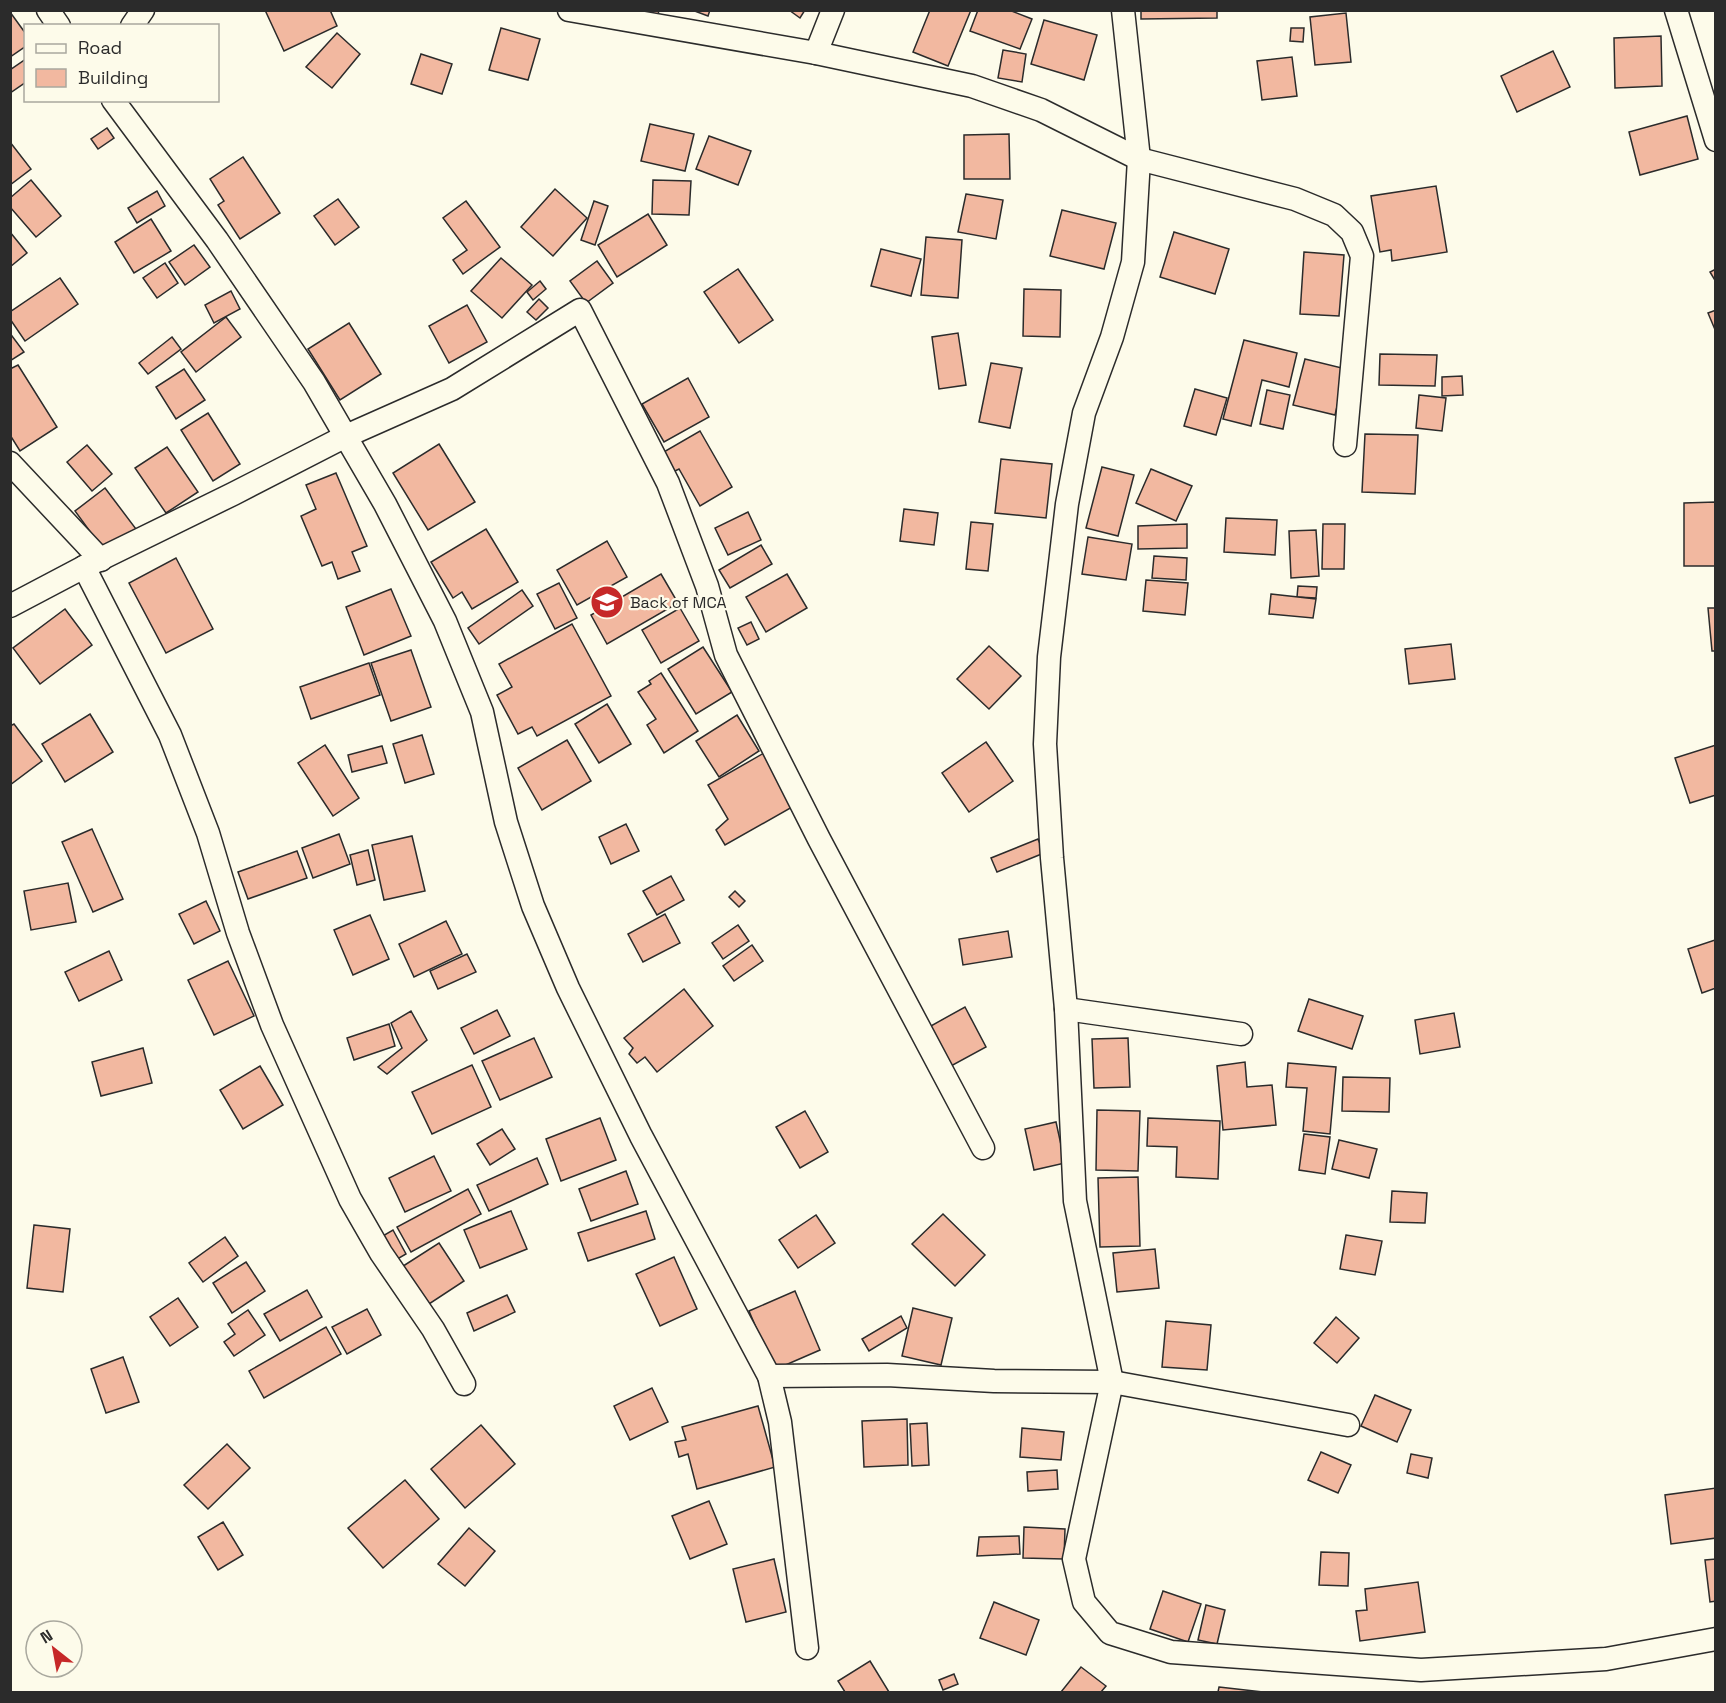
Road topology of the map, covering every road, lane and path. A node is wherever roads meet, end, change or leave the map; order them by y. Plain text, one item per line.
1 (48, 10) edge
2 (143, 10) edge
3 (569, 10) edge
4 (833, 10) edge
5 (1123, 10) edge
6 (1676, 10) edge
7 (58, 24) edge
8 (133, 24) edge
9 (816, 53) junction
10 (114, 102) edge
11 (1716, 140) edge
12 (1139, 159) junction
13 (346, 436) junction
14 (1345, 445) dead end
15 (10, 463) edge
16 (92, 564) junction
17 (10, 606) edge
18 (1066, 1009) junction
19 (1241, 1034) dead end
20 (983, 1148) dead end
21 (769, 1376) junction
22 (1113, 1382) junction
23 (464, 1384) dead end
24 (1348, 1425) dead end
25 (1716, 1639) edge
26 (807, 1648) dead end

1 - 7 street
2 - 8 street
3 - 9 street
4 - 9 street
5 - 12 street
6 - 11 street
9 - 12 street
10 - 13 street
12 - 14 street
12 - 18 street
13 - 16 street
13 - 20 street
13 - 21 street
15 - 16 street
16 - 17 street
16 - 23 street
18 - 19 street
18 - 22 street
21 - 22 street
21 - 26 street
22 - 24 street
22 - 25 street

